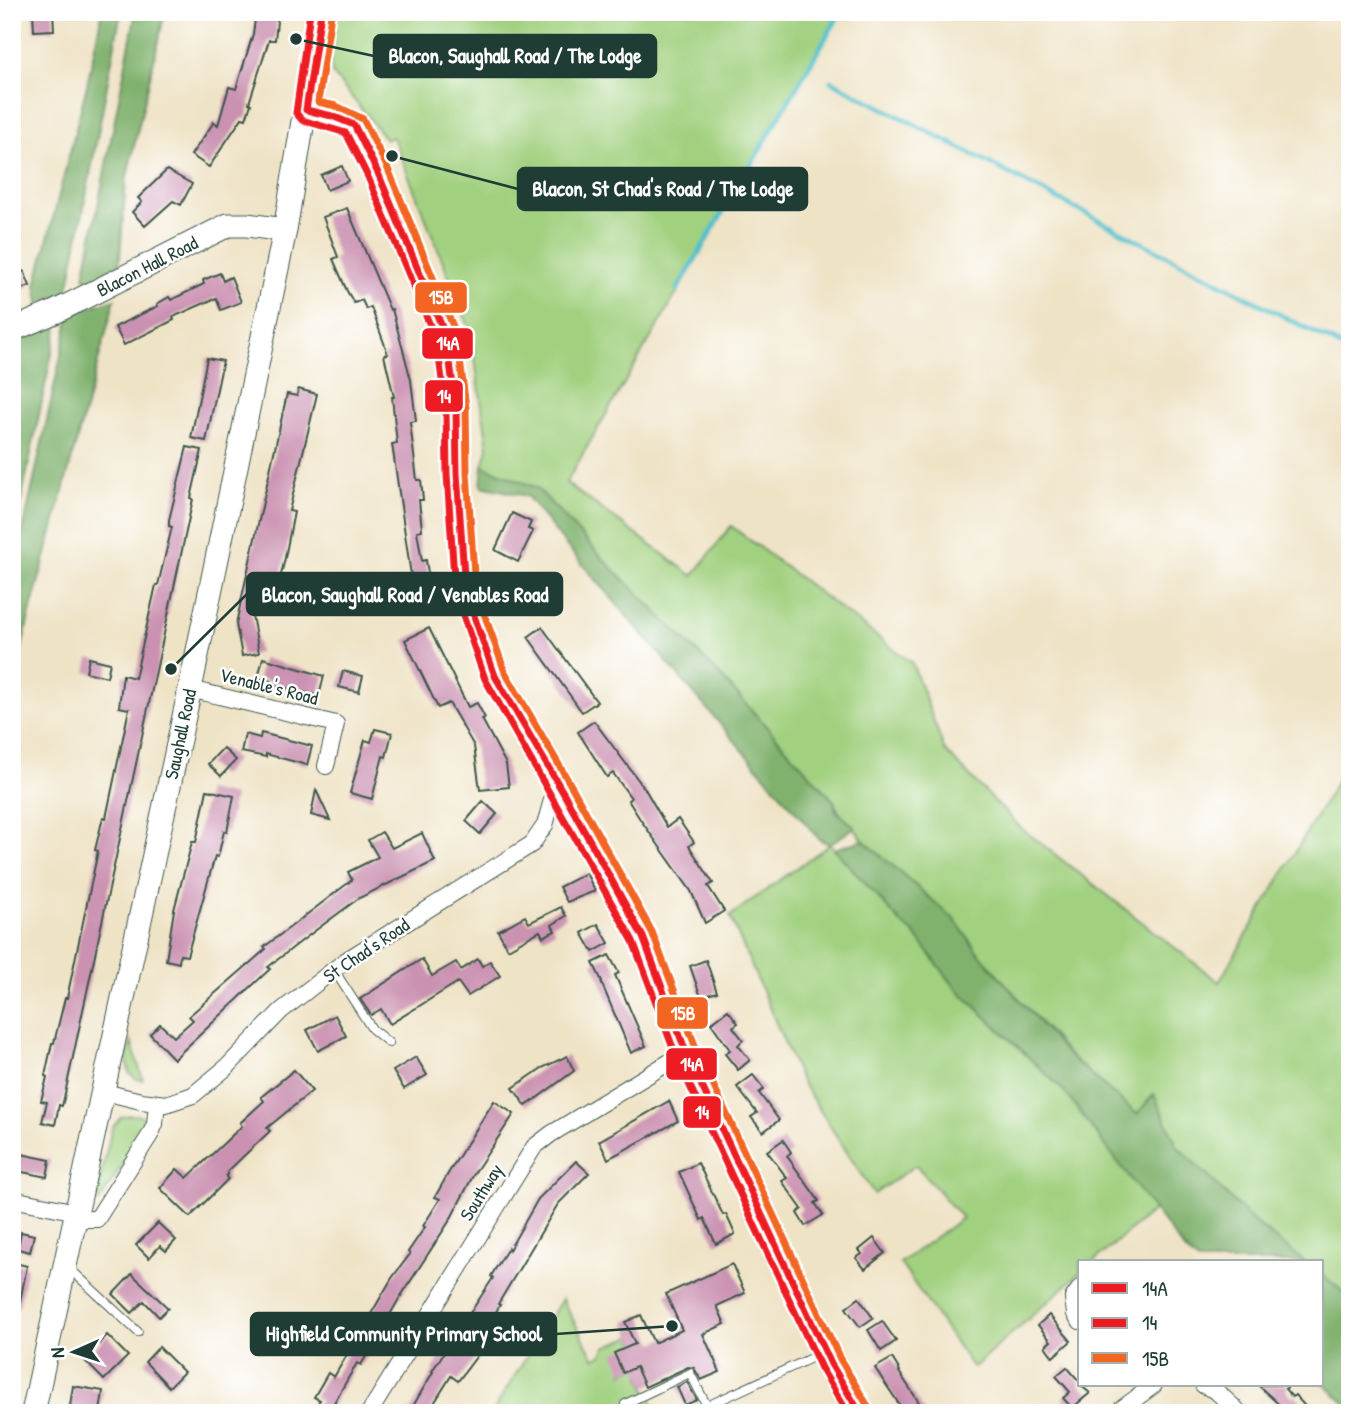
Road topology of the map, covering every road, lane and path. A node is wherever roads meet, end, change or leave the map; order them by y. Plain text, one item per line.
1 (321, 12) edge
2 (306, 110) junction
3 (285, 230) junction
4 (12, 330) edge
5 (190, 689) junction
6 (326, 766) dead end
7 (561, 788) junction
8 (334, 970) junction
9 (389, 1042) dead end
10 (687, 1052) junction
11 (104, 1092) junction
12 (157, 1103) junction
13 (12, 1199) edge
14 (77, 1215) junction
15 (66, 1265) junction
16 (1078, 1291) edge
17 (1078, 1318) edge
18 (138, 1332) dead end
19 (825, 1352) junction
20 (1205, 1386) edge
21 (1142, 1388) edge
22 (625, 1404) dead end
23 (33, 1413) edge
24 (369, 1413) edge
25 (860, 1413) edge
26 (1116, 1413) edge
27 (1240, 1413) edge

1 - 2 street, Saughall Road
2 - 3 street, Saughall Road
2 - 7 street
3 - 4 street, Blacon Hall Road
3 - 5 street, Saughall Road
5 - 6 street, Venable's Road
5 - 11 street, Saughall Road
7 - 8 street, St Chad's Road
7 - 10 street
8 - 9 lane
8 - 12 street, St Chad's Road
10 - 19 street
10 - 24 street, Southway
11 - 12 street, St Chad's Road
11 - 14 street, Saughall Road
12 - 14 street
13 - 14 street
14 - 15 street, Saughall Road
15 - 18 lane
15 - 23 street, Saughall Road
16 - 17 street
19 - 22 lane
19 - 25 street
20 - 27 street
21 - 26 street

